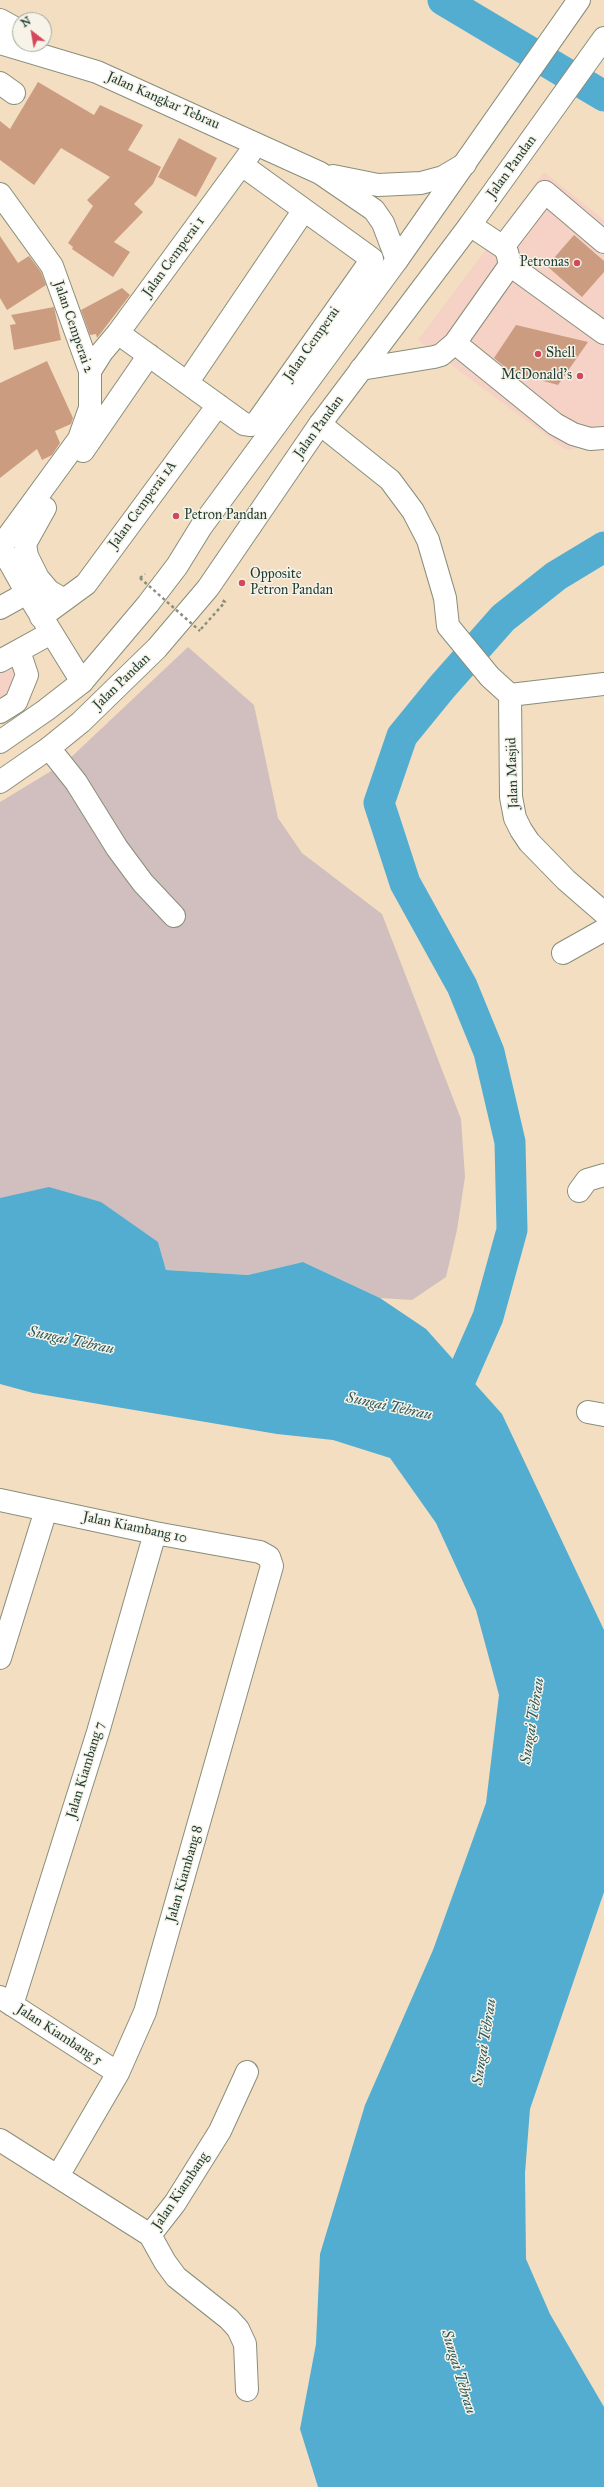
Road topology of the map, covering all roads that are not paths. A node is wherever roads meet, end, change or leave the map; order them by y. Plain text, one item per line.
1 (578, 1) edge
2 (0, 20) edge
3 (12, 27) edge
4 (604, 38) edge
5 (0, 43) edge
6 (52, 48) edge
7 (97, 72) junction
8 (257, 143) junction
9 (242, 164) junction
10 (465, 164) junction
11 (320, 173) junction
12 (0, 194) edge
13 (304, 210) junction
14 (470, 225) junction
15 (604, 242) edge
16 (507, 256) junction
17 (397, 260) junction
18 (118, 333) junction
19 (604, 333) edge
20 (455, 343) junction
21 (149, 355) junction
22 (361, 370) junction
23 (90, 371) junction
24 (187, 383) junction
25 (218, 405) junction
26 (320, 424) junction
27 (604, 438) edge
28 (0, 545) edge
29 (26, 593) junction
30 (64, 600) junction
31 (0, 608) edge
32 (46, 625) junction
33 (19, 651) junction
34 (0, 661) edge
35 (82, 682) junction
36 (604, 684) edge
37 (510, 696) junction
38 (0, 712) edge
39 (0, 742) edge
40 (50, 748) junction
41 (0, 782) edge
42 (604, 913) edge
43 (174, 916) dead end
44 (604, 930) edge
45 (563, 953) dead end
46 (604, 1175) edge
47 (579, 1191) dead end
48 (0, 1500) edge
49 (46, 1510) junction
50 (155, 1533) junction
51 (269, 1557) joint
52 (0, 1658) edge
53 (6, 2001) edge
54 (247, 2072) dead end
55 (118, 2073) junction
56 (0, 2140) edge
57 (58, 2176) junction
58 (150, 2235) junction
59 (247, 2390) dead end

1 - 10 main road, Jalan Pandan
2 - 3 main road
4 - 14 main road, Jalan Pandan
5 - 7 main road, Jalan Kangkar Tebrau
6 - 7 main road
7 - 8 main road, Jalan Kangkar Tebrau
8 - 9 main road, Jalan Cemperai 1
8 - 11 main road, Jalan Kangkar Tebrau
9 - 13 main road, Jalan Cemperai
9 - 18 main road, Jalan Cemperai 1
10 - 11 main road, Jalan Kangkar Tebrau
10 - 17 main road, Jalan Pandan
11 - 17 main road, Jalan Kangkar Tebrau
12 - 23 main road, Jalan Cemperai 2
13 - 24 main road
13 - 25 main road, Jalan Cemperai
14 - 16 main road
14 - 22 main road, Jalan Pandan
15 - 16 main road
16 - 19 main road
16 - 20 main road
17 - 35 main road, Jalan Pandan
18 - 21 main road, Jalan Cemperai
18 - 23 main road, Jalan Cemperai 1
20 - 22 main road
20 - 27 main road
21 - 24 main road, Jalan Cemperai
21 - 30 main road
22 - 26 main road, Jalan Pandan
23 - 28 main road, Jalan Cemperai 2
24 - 25 main road, Jalan Cemperai
25 - 30 main road, Jalan Cemperai 1A
26 - 37 main road
26 - 40 main road, Jalan Pandan
28 - 29 main road
29 - 31 main road
29 - 32 main road
30 - 32 main road, Jalan Cemperai 1A
32 - 33 main road, Jalan Cemperai 1A
32 - 35 main road
33 - 34 main road, Jalan Cemperai 1A
33 - 38 main road
35 - 39 main road, Jalan Pandan
36 - 37 main road
37 - 42 main road, Jalan Masjid
40 - 41 main road, Jalan Pandan
40 - 43 main road
44 - 45 main road
46 - 47 main road
48 - 49 main road, Jalan Kiambang 10
49 - 50 main road, Jalan Kiambang 10
49 - 52 main road
50 - 51 main road, Jalan Kiambang 10
50 - 53 main road, Jalan Kiambang 7
51 - 55 main road, Jalan Kiambang 8
53 - 55 main road, Jalan Kiambang 5
54 - 58 main road, Jalan Kiambang
55 - 57 main road, Jalan Kiambang 8
56 - 57 main road, Jalan Kiambang
57 - 58 main road, Jalan Kiambang
58 - 59 main road

